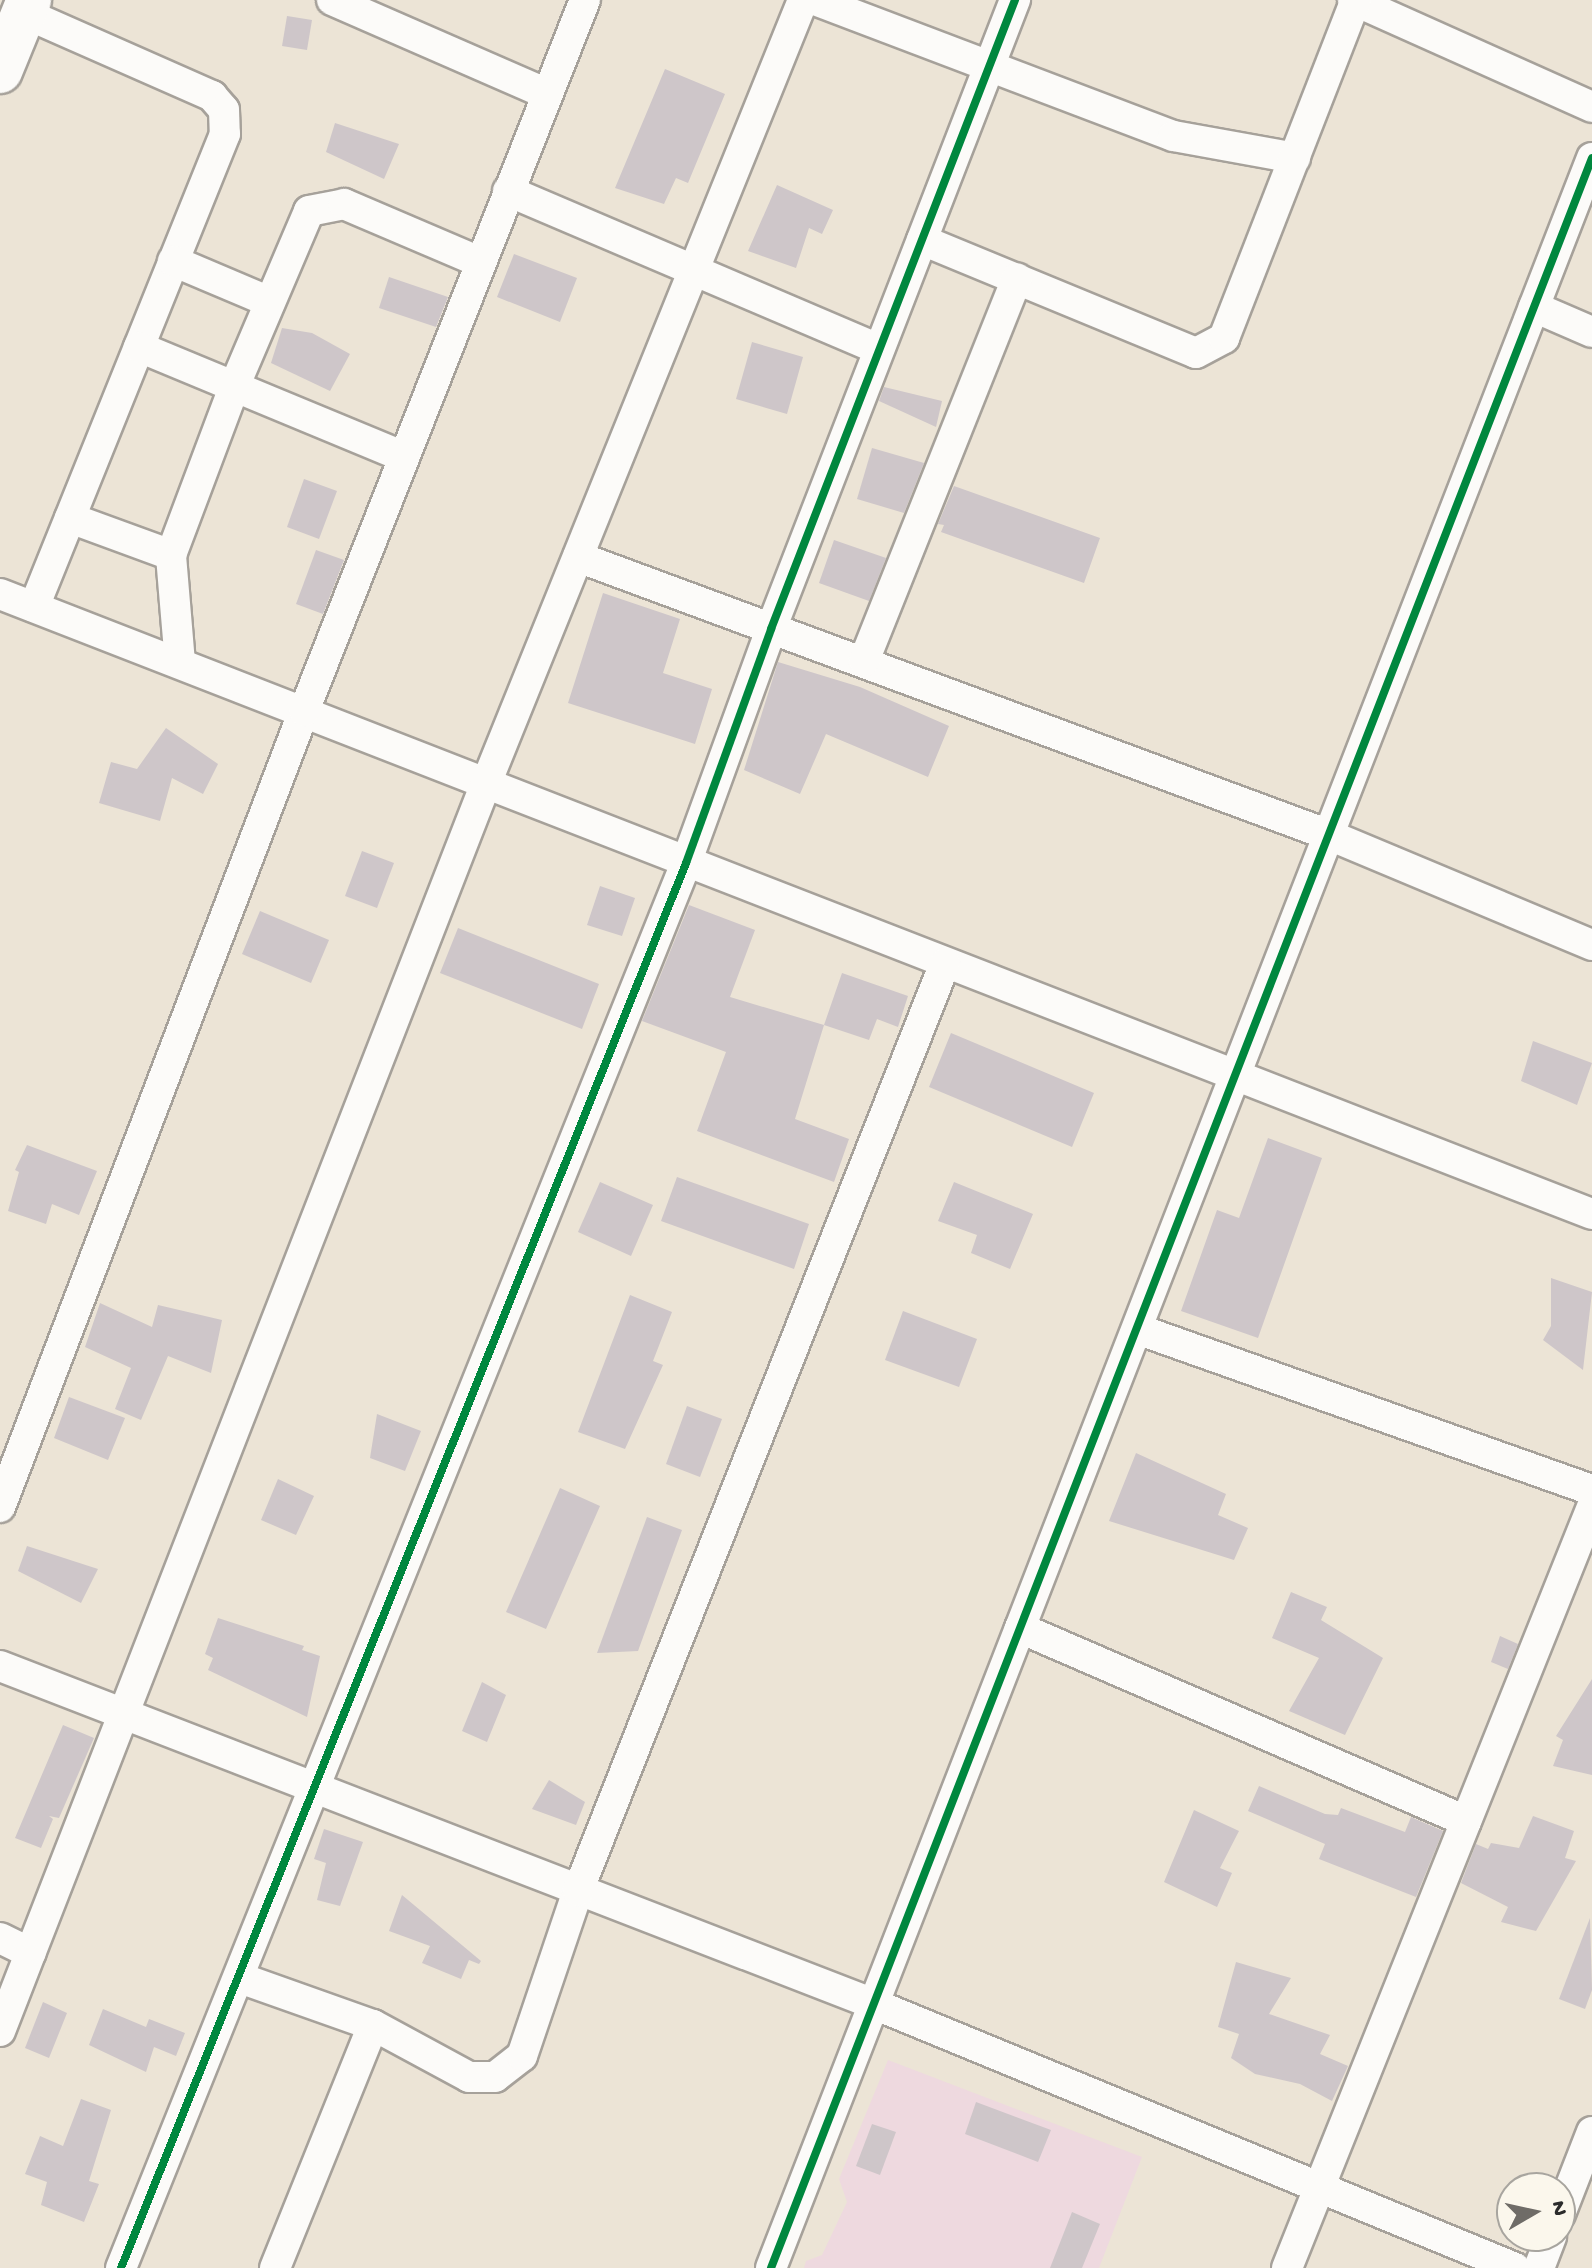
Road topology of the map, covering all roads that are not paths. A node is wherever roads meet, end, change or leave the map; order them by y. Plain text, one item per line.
1 (332, 0) edge
2 (585, 0) edge
3 (803, 0) edge
4 (815, 0) edge
5 (1015, 0) edge
6 (1355, 0) edge
7 (27, 6) edge
8 (989, 66) junction
9 (0, 71) edge
10 (547, 94) junction
11 (1592, 107) edge
12 (1295, 158) junction
13 (1592, 158) edge
14 (508, 191) junction
15 (922, 240) junction
16 (173, 261) junction
17 (480, 262) junction
18 (693, 272) junction
19 (1017, 279) junction
20 (270, 302) junction
21 (1534, 307) junction
22 (1592, 332) edge
23 (139, 347) junction
24 (879, 349) junction
25 (234, 387) junction
26 (404, 457) junction
27 (70, 518) junction
28 (171, 555) junction
29 (578, 557) junction
30 (0, 594) edge
31 (34, 607) junction
32 (771, 629) junction
33 (864, 661) junction
34 (180, 663) junction
35 (304, 711) junction
36 (485, 786) junction
37 (1329, 835) junction
38 (686, 863) junction
39 (1592, 945) edge
40 (945, 963) junction
41 (1236, 1075) junction
42 (1592, 1214) edge
43 (1137, 1329) junction
44 (1592, 1490) edge
45 (0, 1507) edge
46 (1592, 1507) edge
47 (1020, 1628) junction
48 (0, 1666) edge
49 (124, 1717) junction
50 (312, 1789) junction
51 (1466, 1821) junction
52 (578, 1891) junction
53 (0, 1938) edge
54 (31, 1953) junction
55 (240, 1978) junction
56 (874, 2004) junction
57 (373, 2025) junction
58 (0, 2031) edge
59 (1592, 2132) edge
60 (1576, 2173) edge
61 (1320, 2188) junction
62 (121, 2268) edge
63 (275, 2268) edge
64 (771, 2268) edge
65 (1287, 2268) edge
66 (1515, 2268) edge

1 - 10 street
2 - 10 street
3 - 18 street
4 - 8 street
5 - 8 street
6 - 11 street
6 - 12 street
7 - 9 main road
7 - 16 street
8 - 12 street
8 - 15 street
10 - 14 street
12 - 19 street
13 - 21 street
14 - 17 street
14 - 18 street
15 - 19 street
15 - 24 street
16 - 20 street
16 - 23 street
17 - 20 street
17 - 26 street
18 - 24 street
18 - 29 street
19 - 33 street
20 - 25 street
21 - 22 street
21 - 37 street
23 - 25 street
23 - 27 street
24 - 32 street
25 - 26 street
25 - 28 street
26 - 35 street
27 - 28 street
27 - 31 street
28 - 34 street
29 - 32 street
29 - 36 street
30 - 31 street
31 - 34 street
32 - 33 street
32 - 38 street
33 - 37 street
34 - 35 street
35 - 36 street
35 - 45 street
36 - 38 street
36 - 49 street
37 - 39 street
37 - 41 street
38 - 40 street
38 - 50 street
40 - 41 street
40 - 52 street
41 - 42 street
41 - 43 street
43 - 44 street
43 - 47 street
46 - 51 street
47 - 51 street
47 - 56 street
48 - 49 street
49 - 50 street
49 - 54 street
50 - 52 street
50 - 55 street
51 - 61 street
52 - 56 street
52 - 57 street
53 - 54 street
54 - 58 street
55 - 57 street
55 - 62 street
56 - 61 street
56 - 64 street
57 - 63 street
59 - 60 street
61 - 65 street
61 - 66 street

